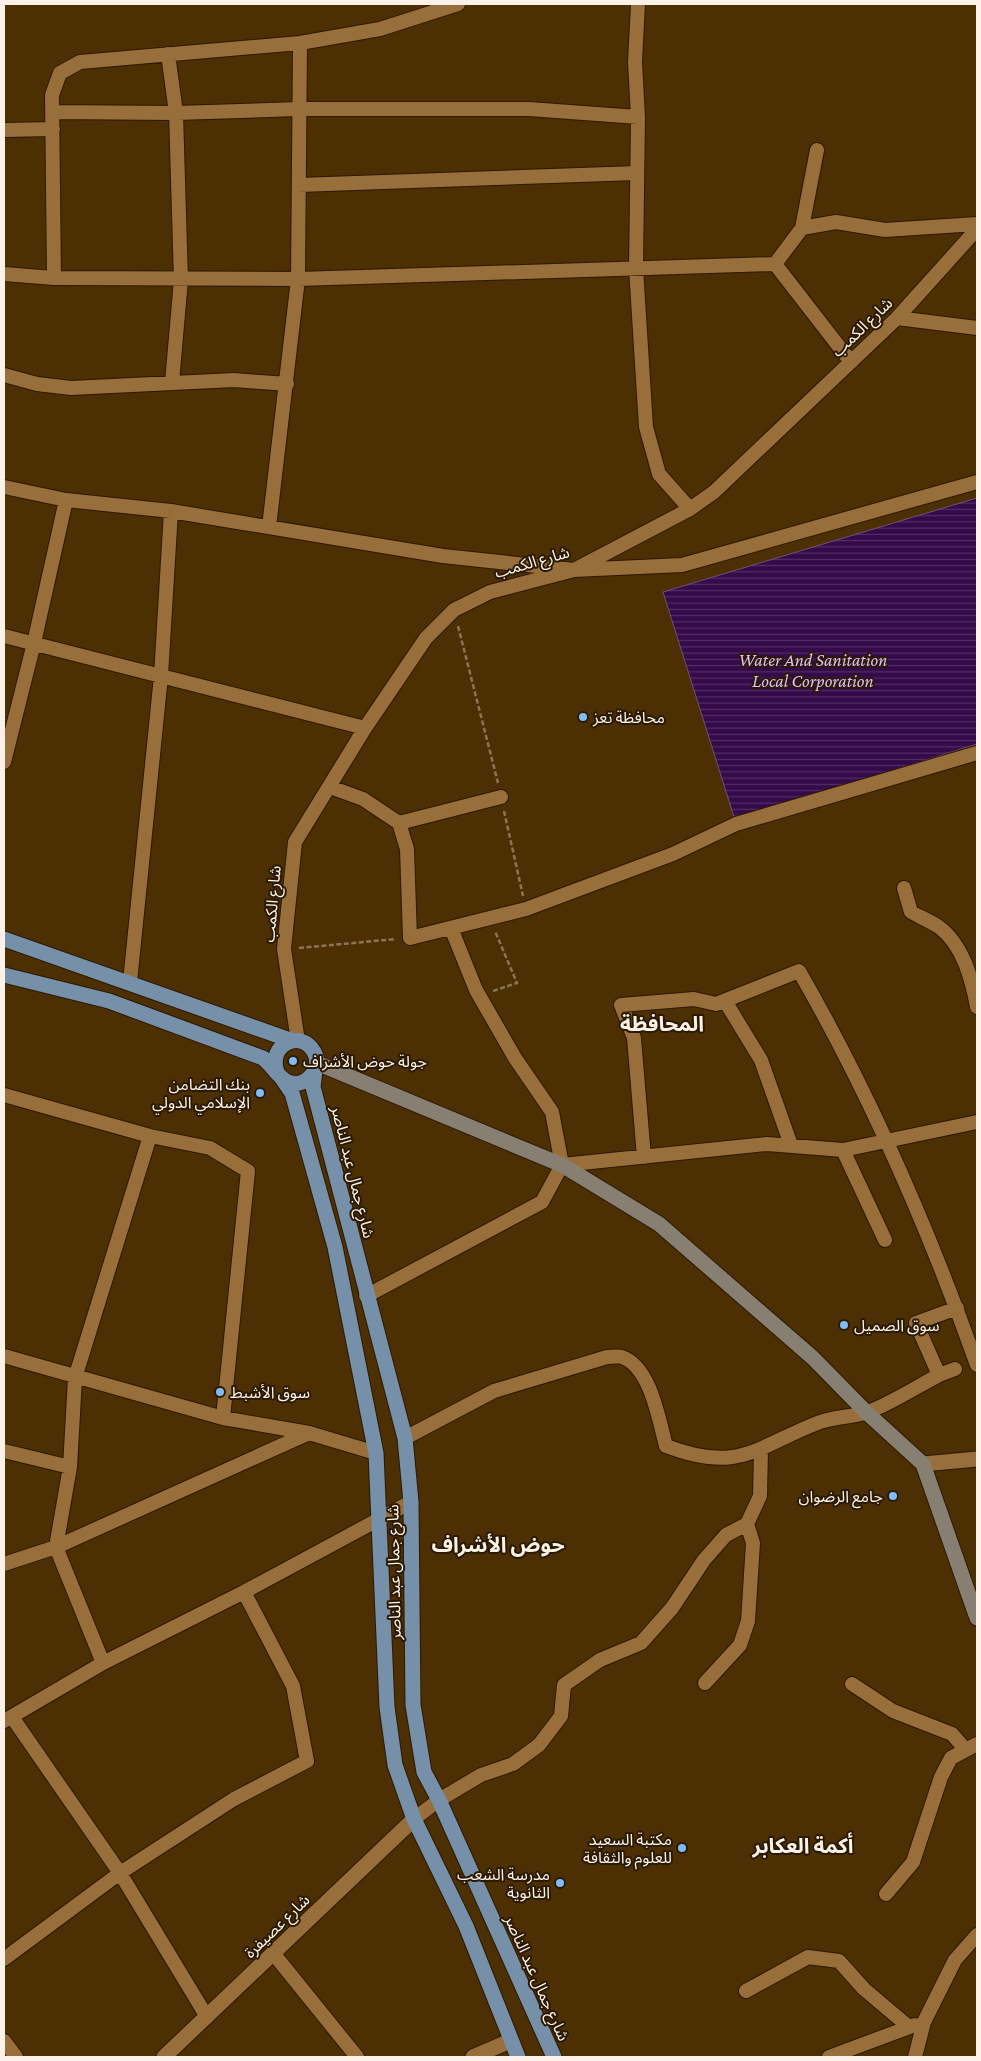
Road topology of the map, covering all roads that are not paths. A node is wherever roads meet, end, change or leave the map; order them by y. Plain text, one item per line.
1 (458, 4) edge
2 (638, 4) edge
3 (300, 43) junction
4 (168, 54) junction
5 (300, 109) junction
6 (53, 112) junction
7 (176, 113) junction
8 (638, 117) junction
9 (52, 129) junction
10 (4, 130) edge
11 (817, 150) dead end
12 (637, 173) junction
13 (299, 185) junction
14 (977, 224) edge
15 (802, 228) junction
16 (977, 229) edge
17 (775, 264) junction
18 (636, 268) junction
19 (4, 274) edge
20 (54, 278) junction
21 (298, 279) junction
22 (181, 280) junction
23 (897, 318) junction
24 (977, 328) edge
25 (851, 362) junction
26 (4, 375) edge
27 (172, 382) junction
28 (287, 384) junction
29 (977, 482) edge
30 (4, 487) edge
31 (66, 500) junction
32 (690, 509) junction
33 (171, 512) junction
34 (269, 528) junction
35 (574, 570) junction
36 (4, 636) edge
37 (34, 643) junction
38 (161, 676) junction
39 (365, 728) junction
40 (977, 753) edge
41 (4, 762) edge
42 (330, 787) junction
43 (501, 797) road end
44 (399, 822) junction
45 (904, 888) dead end
46 (451, 928) junction
47 (4, 939) edge
48 (4, 975) edge
49 (130, 982) junction
50 (725, 1000) junction
51 (977, 1007) edge
52 (296, 1041) junction
53 (316, 1066) junction
54 (279, 1075) junction
55 (4, 1095) edge
56 (977, 1122) edge
57 (150, 1136) junction
58 (887, 1142) junction
59 (791, 1145) junction
60 (843, 1150) junction
61 (644, 1157) junction
62 (562, 1165) junction
63 (885, 1240) dead end
64 (366, 1296) junction
65 (957, 1308) junction
66 (4, 1356) edge
67 (977, 1365) edge
68 (955, 1369) dead end
69 (940, 1375) junction
70 (75, 1378) junction
71 (866, 1412) junction
72 (223, 1418) junction
73 (309, 1433) junction
74 (405, 1438) junction
75 (761, 1450) junction
76 (4, 1451) edge
77 (376, 1453) junction
78 (977, 1459) edge
79 (924, 1464) junction
80 (70, 1467) junction
81 (411, 1502) junction
82 (380, 1519) junction
83 (747, 1524) junction
84 (56, 1547) junction
85 (4, 1564) edge
86 (244, 1592) junction
87 (977, 1618) edge
88 (103, 1663) junction
89 (705, 1683) dead end
90 (852, 1684) dead end
91 (8, 1719) edge
92 (971, 1747) edge
93 (439, 1800) junction
94 (414, 1819) junction
95 (120, 1873) junction
96 (886, 1894) dead end
97 (977, 1936) edge
98 (273, 1954) junction
99 (4, 1959) edge
100 (746, 1991) dead end
101 (206, 2017) junction
102 (924, 2022) junction
103 (909, 2027) junction
104 (4, 2041) edge
105 (510, 2041) junction
106 (16, 2057) edge
107 (164, 2057) edge
108 (357, 2057) edge
109 (473, 2057) edge
110 (518, 2057) edge
111 (554, 2057) edge
112 (829, 2057) edge
113 (915, 2057) edge

1 - 3 street
2 - 8 street
3 - 4 street
3 - 5 street
4 - 6 street
4 - 7 street
5 - 7 street
5 - 8 street
5 - 13 street
6 - 7 street
6 - 9 street
7 - 22 street
8 - 12 street
9 - 10 street
9 - 20 street
11 - 15 street
12 - 13 street
12 - 18 street
13 - 21 street
14 - 15 street
15 - 17 street
16 - 23 street, شارع الكمب
17 - 18 street
17 - 25 street
18 - 21 street
18 - 32 street
19 - 20 street
20 - 22 street
21 - 22 street
21 - 28 street
22 - 27 street
23 - 24 street
23 - 25 street, شارع الكمب
25 - 32 street, شارع الكمب
26 - 27 street
27 - 28 street
28 - 34 street
29 - 35 street
30 - 31 street
31 - 33 street
31 - 37 street
32 - 35 street, شارع الكمب
33 - 34 street
33 - 38 street
34 - 35 street
35 - 39 street, شارع الكمب
36 - 37 street
37 - 38 street
37 - 41 street
38 - 39 street
38 - 49 street
39 - 42 street, شارع الكمب
40 - 46 street
42 - 44 street
42 - 52 street, شارع الكمب
43 - 44 street
44 - 46 street
45 - 51 street
46 - 62 street
47 - 49 main road
48 - 54 main road
49 - 52 main road
50 - 58 street
50 - 59 street
50 - 61 street
52 - 53 main road
52 - 54 main road
53 - 54 main road
53 - 62 main road
53 - 64 main road, شارع جمال عبد الناصر
54 - 77 main road, شارع جمال عبد الناصر
55 - 57 street
56 - 58 street
57 - 70 street
57 - 72 street
58 - 60 street
58 - 65 street
59 - 60 street
59 - 61 street
60 - 63 street
61 - 62 street
62 - 64 street
62 - 71 main road
64 - 74 main road, شارع جمال عبد الناصر
65 - 67 street
65 - 69 street
66 - 70 street
68 - 69 street
69 - 71 street
70 - 72 street
70 - 80 street
71 - 75 street
71 - 79 main road
72 - 73 street
73 - 77 street
73 - 84 street
74 - 75 street
74 - 81 main road, شارع جمال عبد الناصر
75 - 83 street
76 - 80 street
77 - 82 main road, شارع جمال عبد الناصر
78 - 79 street
79 - 87 main road
80 - 84 street
81 - 82 street
81 - 93 main road, شارع جمال عبد الناصر
82 - 86 street
82 - 94 main road, شارع جمال عبد الناصر
83 - 89 street
83 - 93 street
84 - 85 street
84 - 88 street
86 - 88 street
86 - 95 street
88 - 91 street
90 - 92 street
91 - 95 street
92 - 96 street
93 - 94 street
93 - 111 main road, شارع جمال عبد الناصر
94 - 98 street, شارع عصيفرة
94 - 105 main road, شارع جمال عبد الناصر
95 - 99 street
95 - 101 street
97 - 102 street
98 - 101 street, شارع عصيفرة
98 - 108 street
100 - 103 street
101 - 107 street, شارع عصيفرة
102 - 103 street
102 - 113 street
103 - 112 street
104 - 106 street
105 - 109 street
105 - 110 main road, شارع جمال عبد الناصر

